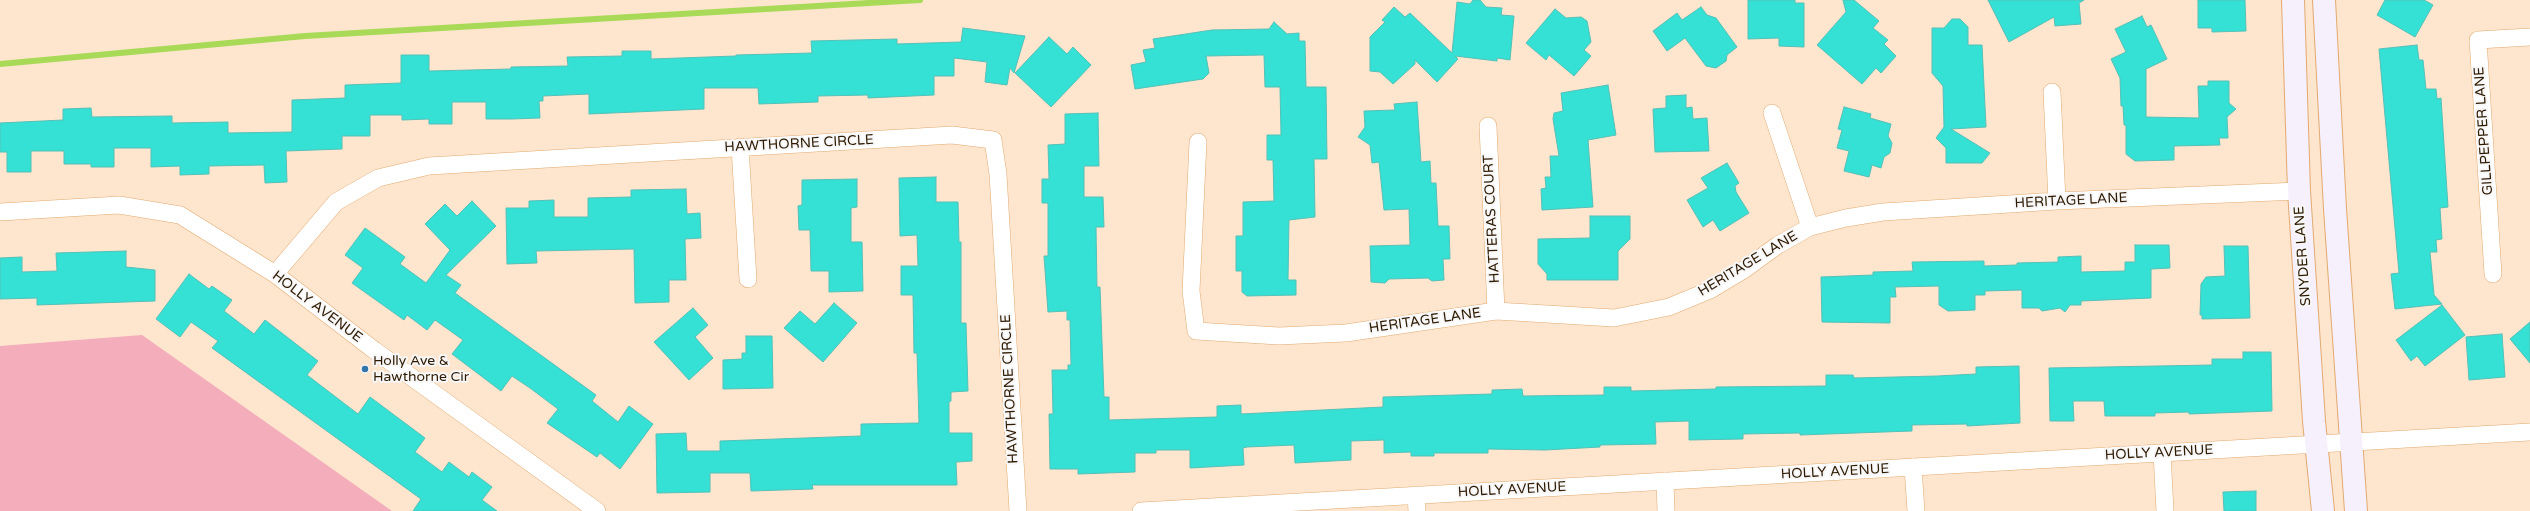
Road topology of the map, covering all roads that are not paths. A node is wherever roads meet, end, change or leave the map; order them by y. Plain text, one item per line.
1 (2293, 0) edge
2 (2324, 0) edge
3 (2530, 37) edge
4 (2052, 92) dead end
5 (1772, 113) dead end
6 (1488, 126) dead end
7 (1198, 142) dead end
8 (740, 148) junction
9 (2299, 191) junction
10 (2057, 201) junction
11 (0, 212) edge
12 (1810, 227) junction
13 (275, 274) junction
14 (2493, 274) dead end
15 (748, 279) dead end
16 (1496, 311) junction
17 (2530, 432) edge
18 (2350, 443) junction
19 (2316, 445) junction
20 (2162, 453) junction
21 (1913, 467) junction
22 (1665, 481) junction
23 (1417, 503) edge
24 (1170, 510) edge
25 (597, 511) edge
26 (1018, 511) edge
27 (1141, 511) edge
28 (1666, 511) edge
29 (1916, 511) edge
30 (2165, 511) edge
31 (2322, 511) edge
32 (2356, 511) edge

1 - 9 street, SNYDER LANE
2 - 18 street
3 - 14 street, GILLPEPPER LANE
4 - 10 street
5 - 12 street
6 - 16 street, HATTERAS COURT
7 - 16 street, HERITAGE LANE
8 - 13 street, HAWTHORNE CIRCLE
8 - 15 street
8 - 26 street, HAWTHORNE CIRCLE
9 - 10 street, HERITAGE LANE
9 - 19 street, SNYDER LANE
10 - 12 street, HERITAGE LANE
11 - 13 street, HOLLY AVENUE
12 - 16 street, HERITAGE LANE
13 - 25 street, HOLLY AVENUE
17 - 18 street, HOLLY AVENUE
18 - 19 street, HOLLY AVENUE
18 - 32 street
19 - 20 street, HOLLY AVENUE
19 - 31 street, SNYDER LANE
20 - 21 street, HOLLY AVENUE
20 - 30 street
21 - 22 street, HOLLY AVENUE
21 - 29 street
22 - 23 street, HOLLY AVENUE
22 - 28 street
23 - 24 street, HOLLY AVENUE
24 - 27 street, HOLLY AVENUE

